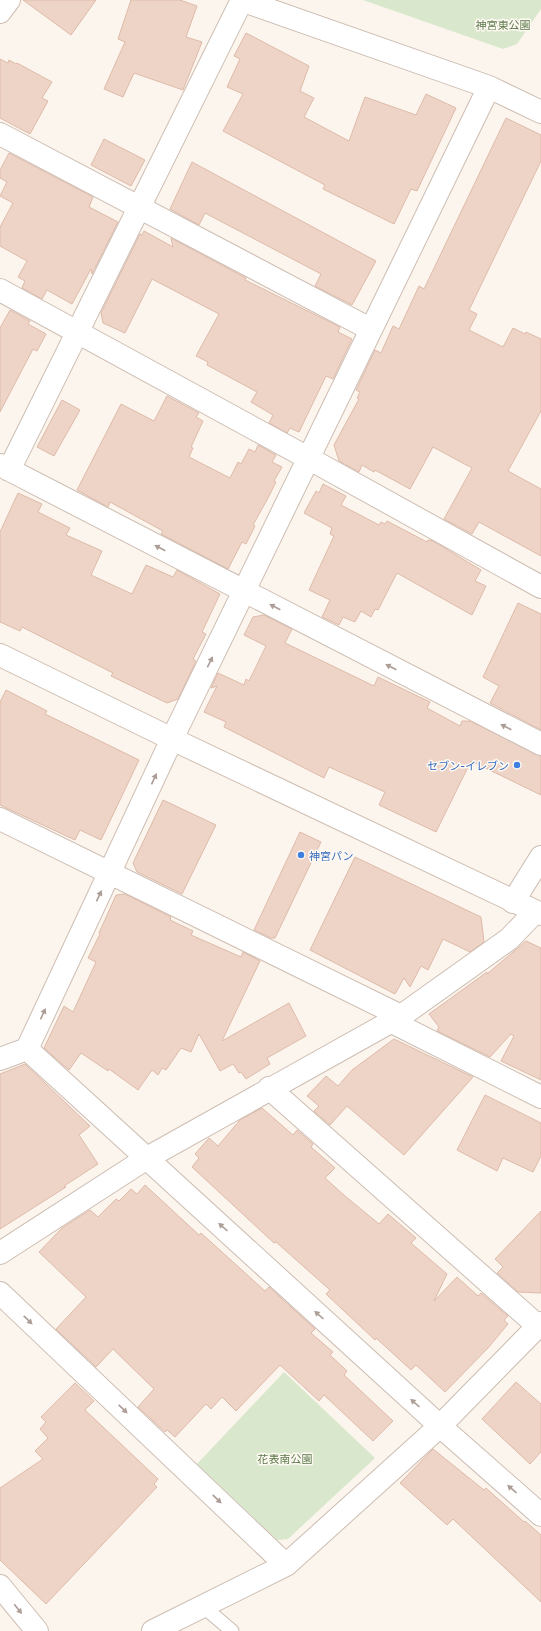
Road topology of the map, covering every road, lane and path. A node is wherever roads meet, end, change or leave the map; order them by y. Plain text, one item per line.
1 (9, 0) edge
2 (242, 0) edge
3 (0, 12) edge
4 (489, 87) junction
5 (541, 112) edge
6 (0, 134) edge
7 (139, 208) junction
8 (0, 290) edge
9 (370, 329) junction
10 (77, 332) junction
11 (308, 458) junction
12 (4, 468) edge
13 (541, 587) edge
14 (245, 592) junction
15 (0, 655) edge
16 (172, 739) junction
17 (541, 744) edge
18 (0, 818) edge
19 (541, 856) edge
20 (110, 873) junction
21 (513, 902) junction
22 (538, 913) edge
23 (395, 1018) junction
24 (27, 1049) junction
25 (0, 1059) edge
26 (269, 1088) junction
27 (541, 1097) edge
28 (146, 1158) junction
29 (0, 1253) edge
30 (0, 1293) edge
31 (540, 1324) edge
32 (440, 1426) junction
33 (541, 1515) edge
34 (286, 1565) junction
35 (0, 1586) edge
36 (204, 1607) junction
37 (37, 1631) edge
38 (153, 1631) edge
39 (232, 1631) edge

1 - 3 street
2 - 4 street
2 - 7 street
4 - 5 street
4 - 9 street
6 - 7 street
7 - 9 street
7 - 10 street
8 - 10 street
9 - 11 street
10 - 11 street
10 - 12 street
11 - 13 street
11 - 14 street
14 -> 12 street
16 -> 14 street
17 -> 14 street
15 - 16 street
20 -> 16 street
16 - 21 street
18 - 20 street
19 - 21 street
20 - 23 street
24 -> 20 street
21 - 22 street
22 - 23 street
23 - 26 street
23 - 27 street
24 - 25 street
24 - 28 street
26 - 28 street
26 - 31 street
28 - 29 street
32 -> 28 street
30 -> 34 street
31 - 32 street
33 -> 32 street
32 - 34 street
34 - 36 street
35 -> 37 street
36 - 38 street
36 - 39 lane

